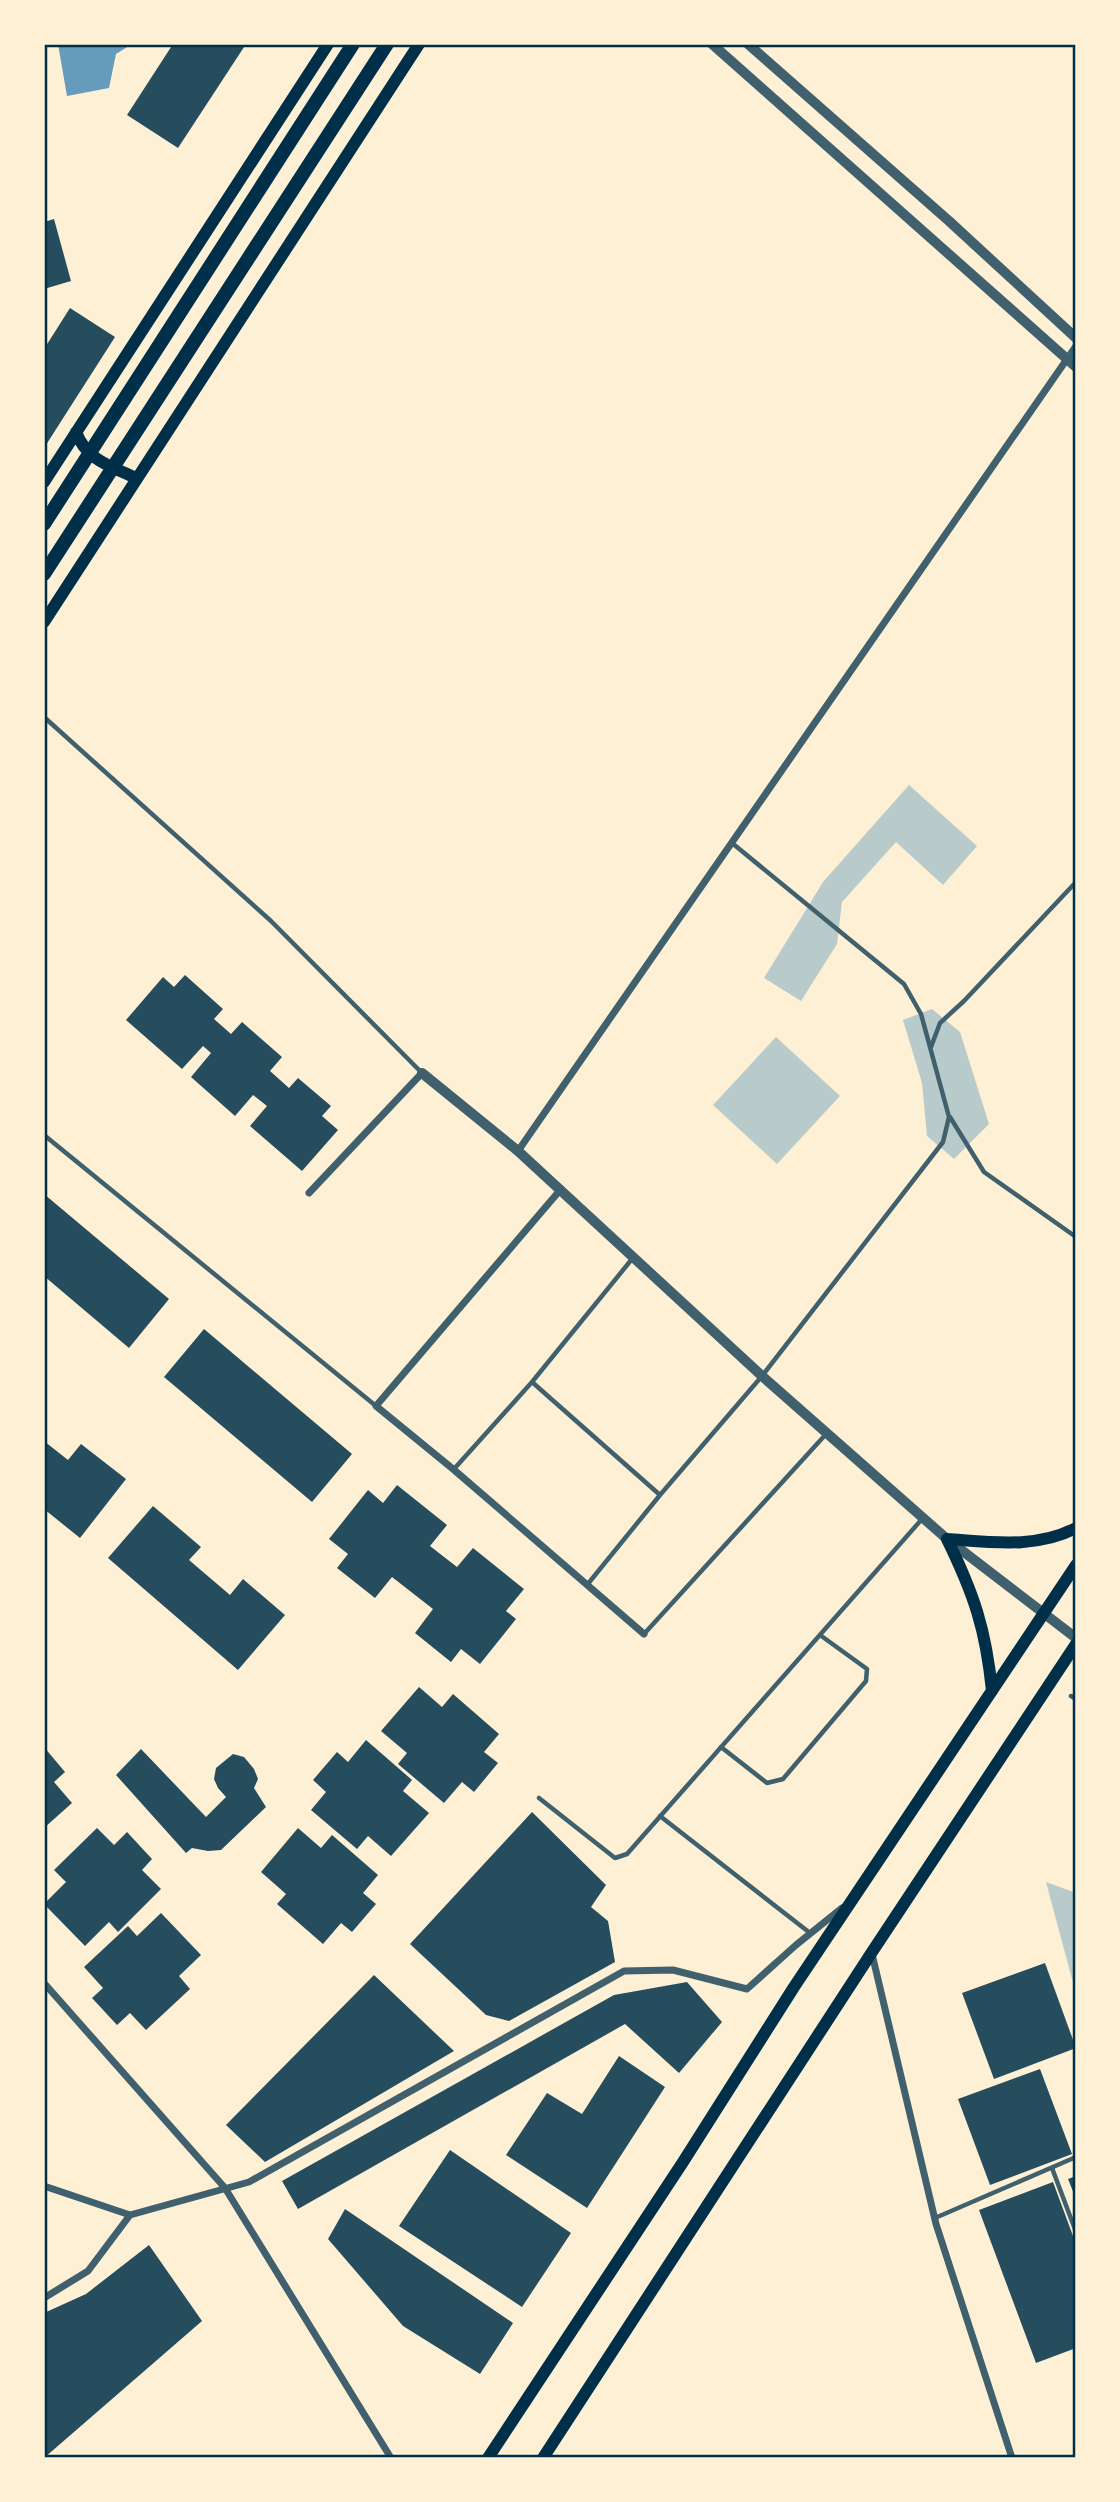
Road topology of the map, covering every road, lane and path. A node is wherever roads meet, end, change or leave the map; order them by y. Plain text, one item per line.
1 (328, 44) edge
2 (353, 44) edge
3 (387, 44) edge
4 (419, 44) edge
5 (712, 44) edge
6 (748, 44) edge
7 (1076, 338) edge
8 (1076, 346) edge
9 (1072, 363) edge
10 (76, 432) junction
11 (46, 476) edge
12 (136, 478) junction
13 (44, 524) edge
14 (44, 574) edge
15 (44, 621) edge
16 (44, 717) edge
17 (732, 843) junction
18 (1076, 881) edge
19 (930, 1048) junction
20 (422, 1073) junction
21 (949, 1117) junction
22 (44, 1135) edge
23 (518, 1151) junction
24 (561, 1189) junction
25 (309, 1193) dead end
26 (1076, 1237) edge
27 (634, 1257) junction
28 (762, 1376) junction
29 (532, 1382) junction
30 (376, 1406) junction
31 (827, 1433) junction
32 (453, 1469) junction
33 (660, 1495) junction
34 (923, 1518) junction
35 (1076, 1528) edge
36 (947, 1539) junction
37 (1076, 1565) edge
38 (587, 1585) junction
39 (1044, 1614) junction
40 (644, 1634) joint
41 (820, 1635) junction
42 (1076, 1638) edge
43 (1076, 1644) edge
44 (992, 1691) junction
45 (721, 1747) junction
46 (539, 1798) dead end
47 (660, 1816) junction
48 (851, 1901) junction
49 (811, 1934) junction
50 (872, 1952) junction
51 (44, 1983) edge
52 (1076, 2157) edge
53 (1052, 2168) junction
54 (44, 2186) edge
55 (225, 2189) junction
56 (130, 2215) junction
57 (935, 2218) junction
58 (1076, 2232) edge
59 (44, 2298) edge
60 (391, 2458) edge
61 (488, 2458) edge
62 (543, 2458) edge
63 (1012, 2458) edge

1 - 10 main road
2 - 13 highway
3 - 14 highway
4 - 12 main road
5 - 9 street
6 - 7 street
8 - 9 street
9 - 17 street
10 - 11 main road
10 - 12 main road
12 - 15 main road
16 - 20 lane
17 - 19 lane
17 - 23 street
18 - 19 lane
19 - 21 lane
20 - 23 street
20 - 25 street
21 - 26 lane
21 - 28 lane
22 - 30 lane
23 - 24 street
24 - 27 street
24 - 30 street
27 - 28 street
27 - 29 lane
28 - 31 street
28 - 33 lane
29 - 32 lane
29 - 33 lane
30 - 32 street
31 - 34 street
31 - 40 lane
32 - 38 street
33 - 38 lane
34 - 36 street
34 - 41 lane
35 - 36 main road
36 - 39 street
36 - 44 main road
37 - 39 main road
38 - 40 street
39 - 42 street
39 - 44 main road
41 - 45 lane
41 - 45 lane
43 - 50 main road
44 - 48 main road
45 - 47 lane
46 - 47 lane
47 - 49 lane
48 - 49 street
48 - 61 main road
49 - 55 street
50 - 57 street
50 - 62 main road
51 - 55 street
52 - 53 lane
53 - 57 lane
53 - 58 lane
54 - 56 street
55 - 56 street
55 - 60 street
56 - 59 street
57 - 63 street

